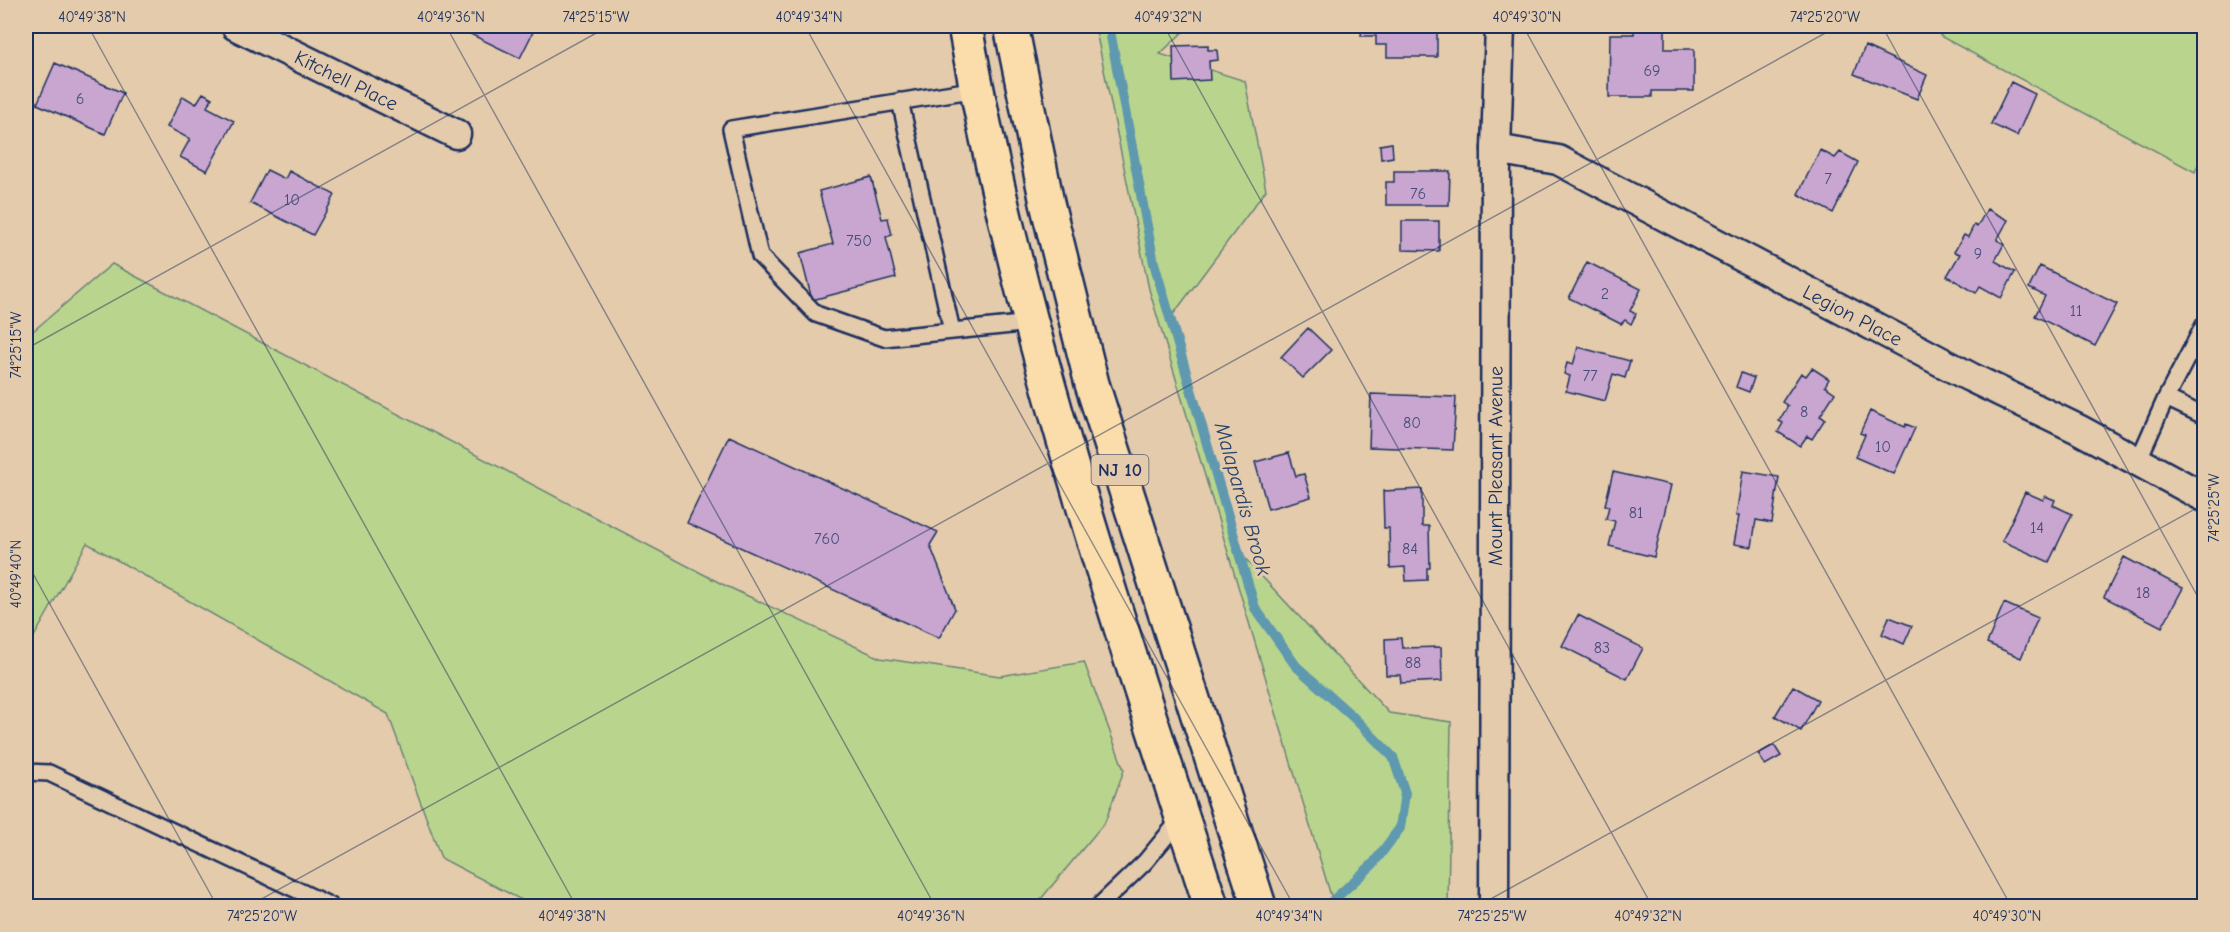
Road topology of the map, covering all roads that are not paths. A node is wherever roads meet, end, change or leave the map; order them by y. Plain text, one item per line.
1 (236, 26) edge
2 (964, 26) edge
3 (1011, 26) edge
4 (1500, 26) edge
5 (977, 89) junction
6 (900, 101) junction
7 (456, 134) dead end
8 (1496, 149) junction
9 (1031, 323) junction
10 (2205, 325) edge
11 (952, 331) junction
12 (2166, 398) junction
13 (2205, 416) edge
14 (2138, 461) junction
15 (2205, 497) edge
16 (26, 772) edge
17 (1182, 817) junction
18 (331, 906) edge
19 (1099, 906) edge
20 (1211, 906) edge
21 (1259, 906) edge
22 (1494, 906) edge

1 - 7 street, Kitchell Place
2 - 5 main road, NJ 10
3 - 21 main road, NJ 10
4 - 8 street, Mount Pleasant Avenue
5 - 6 lane
5 - 9 main road, NJ 10
6 - 11 lane
6 - 11 lane
8 - 14 street, Legion Place
8 - 22 street, Mount Pleasant Avenue
9 - 11 lane
9 - 17 main road, NJ 10
10 - 12 lane
12 - 13 lane
12 - 14 lane
14 - 15 street, Legion Place
16 - 18 lane
17 - 19 lane
17 - 20 main road, NJ 10

